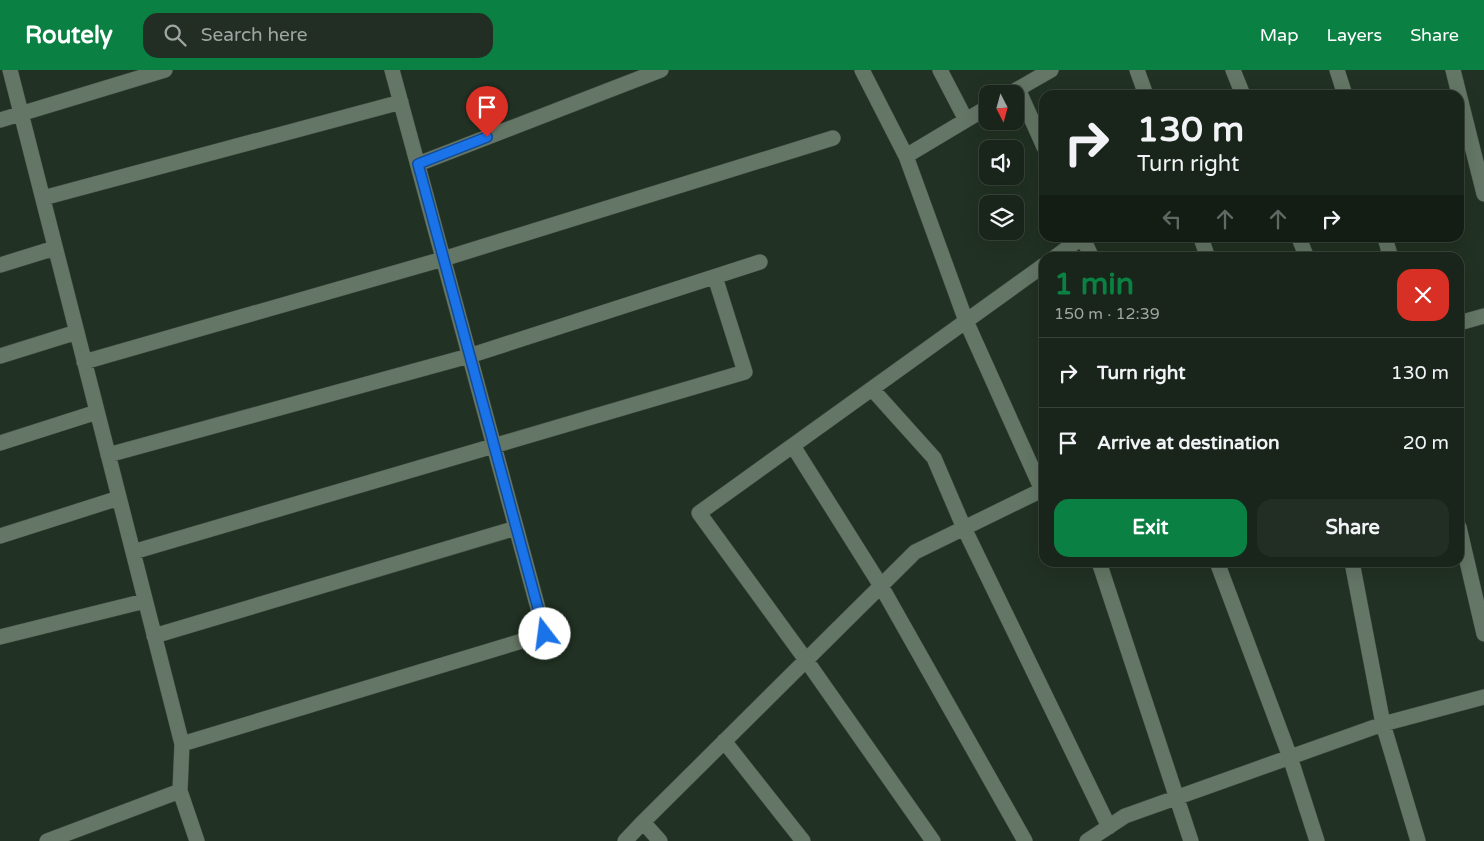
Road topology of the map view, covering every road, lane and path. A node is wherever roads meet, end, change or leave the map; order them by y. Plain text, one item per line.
1 (10, 70) edge
2 (164, 70) edge
3 (661, 70) edge
4 (862, 70) edge
5 (940, 70) edge
6 (1051, 70) edge
7 (1137, 70) edge
8 (1233, 70) edge
9 (1337, 70) edge
10 (1453, 70) edge
11 (396, 71) edge
12 (1024, 85) edge
13 (1144, 90) edge
14 (1241, 90) edge
15 (1343, 90) edge
16 (1458, 90) edge
17 (401, 102) junction
18 (1024, 110) edge
19 (979, 112) edge
20 (21, 114) junction
21 (1464, 114) edge
22 (0, 120) edge
23 (966, 120) junction
24 (834, 138) dead end
25 (1039, 138) edge
26 (906, 156) junction
27 (418, 164) junction
28 (1484, 194) edge
29 (43, 198) junction
30 (1076, 242) edge
31 (55, 248) junction
32 (1062, 252) edge
33 (444, 259) junction
34 (760, 262) dead end
35 (0, 265) edge
36 (1039, 269) edge
37 (715, 277) junction
38 (1484, 316) edge
39 (966, 321) junction
40 (1464, 322) edge
41 (77, 332) junction
42 (0, 356) edge
43 (469, 356) junction
44 (84, 362) junction
45 (872, 389) junction
46 (97, 412) junction
47 (0, 442) edge
48 (494, 446) junction
49 (793, 446) junction
50 (108, 455) junction
51 (1039, 481) edge
52 (1039, 492) edge
53 (119, 498) junction
54 (516, 528) junction
55 (964, 528) junction
56 (0, 536) edge
57 (1464, 548) edge
58 (133, 552) junction
59 (1102, 567) edge
60 (1219, 567) edge
61 (1353, 567) edge
62 (881, 586) junction
63 (145, 601) junction
64 (1484, 634) edge
65 (154, 636) junction
66 (0, 637) edge
67 (806, 660) junction
68 (1484, 697) edge
69 (1384, 724) junction
70 (724, 741) junction
71 (182, 744) junction
72 (1290, 758) junction
73 (180, 791) junction
74 (1178, 798) junction
75 (643, 822) junction
76 (1109, 827) junction
77 (83, 835) edge
78 (47, 841) edge
79 (197, 841) edge
80 (626, 841) edge
81 (660, 841) edge
82 (803, 841) edge
83 (933, 841) edge
84 (1025, 841) edge
85 (1087, 841) edge
86 (1191, 841) edge
87 (1317, 841) edge
88 (1418, 841) edge

1 - 20 street
2 - 20 street
3 - 27 street
4 - 26 street
5 - 23 street
6 - 12 street
7 - 13 street
8 - 14 street
9 - 15 street
10 - 16 street
11 - 17 street
17 - 27 street
17 - 29 street
18 - 25 street
19 - 23 street
20 - 22 street
20 - 29 street
21 - 28 street
23 - 26 street
24 - 33 street
26 - 39 street
27 - 33 street
29 - 31 street
30 - 32 street
31 - 35 street
31 - 41 street
33 - 43 street
33 - 44 street
34 - 37 street
36 - 39 street
37 - 43 street
37 - 48 street
38 - 40 street
39 - 45 street
39 - 51 street
41 - 42 street
41 - 44 street
43 - 48 street
43 - 50 street
44 - 46 street
45 - 49 street
45 - 55 street
46 - 47 street
46 - 50 street
48 - 54 street
48 - 58 street
49 - 62 street
49 - 67 street
50 - 53 street
52 - 55 street
53 - 56 street
53 - 58 street
54 - 65 street
54 - 71 street
55 - 62 street
55 - 76 street
57 - 64 street
58 - 63 street
59 - 74 street
60 - 72 street
61 - 69 street
62 - 67 street
62 - 84 street
63 - 65 street
63 - 66 street
65 - 71 street
67 - 70 street
67 - 83 street
68 - 69 street
69 - 72 street
69 - 88 street
70 - 75 street
70 - 82 street
71 - 73 street
72 - 74 street
72 - 87 street
73 - 77 street
73 - 79 street
74 - 76 street
74 - 86 street
75 - 80 street
75 - 81 street
76 - 85 street
77 - 78 street

